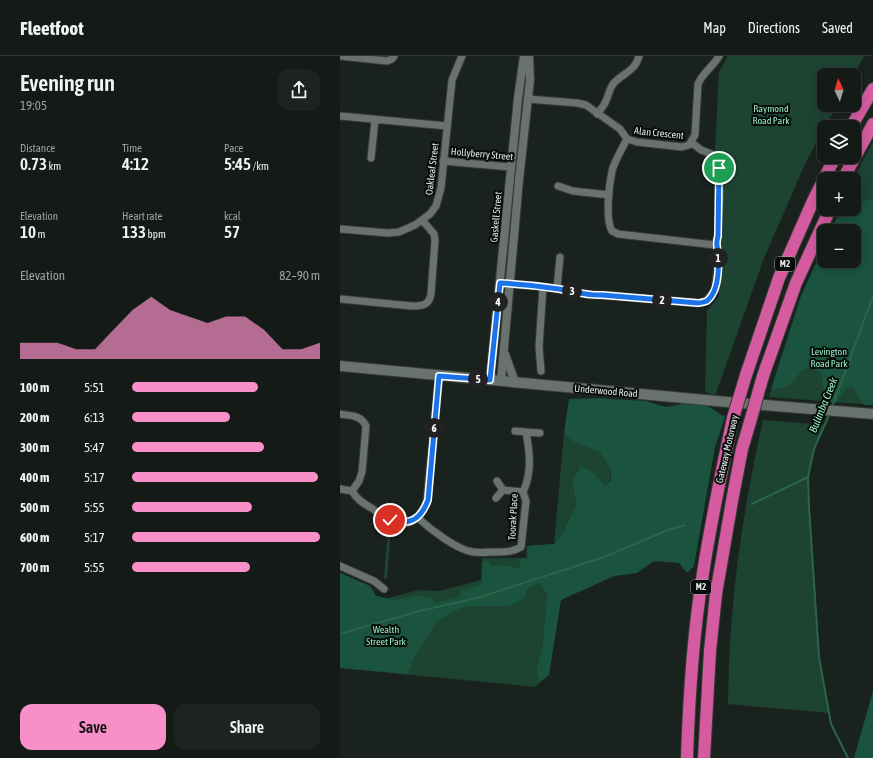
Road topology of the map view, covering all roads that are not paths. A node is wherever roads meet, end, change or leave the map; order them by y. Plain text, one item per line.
1 (340, 56) edge
2 (394, 56) edge
3 (462, 56) edge
4 (524, 56) edge
5 (529, 56) edge
6 (639, 56) edge
7 (719, 56) edge
8 (873, 89) edge
9 (518, 98) junction
10 (528, 99) junction
11 (597, 114) junction
12 (340, 116) edge
13 (375, 120) junction
14 (855, 120) edge
15 (873, 124) edge
16 (447, 126) junction
17 (627, 139) junction
18 (691, 142) junction
19 (371, 158) dead end
20 (443, 161) junction
21 (831, 164) edge
22 (511, 167) junction
23 (520, 167) junction
24 (847, 172) edge
25 (558, 186) dead end
26 (609, 195) junction
27 (827, 216) edge
28 (423, 221) junction
29 (340, 229) edge
30 (716, 244) junction
31 (560, 257) dead end
32 (500, 283) junction
33 (509, 284) junction
34 (543, 287) junction
35 (557, 288) junction
36 (340, 299) edge
37 (504, 351) junction
38 (340, 366) edge
39 (541, 370) dead end
40 (439, 376) junction
41 (496, 380) junction
42 (515, 382) junction
43 (340, 414) edge
44 (873, 414) edge
45 (515, 431) dead end
46 (526, 432) junction
47 (540, 433) dead end
48 (498, 481) dead end
49 (340, 489) edge
50 (503, 490) junction
51 (352, 491) junction
52 (523, 492) junction
53 (496, 498) dead end
54 (418, 518) junction
55 (340, 566) edge
56 (384, 589) dead end
57 (687, 758) edge
58 (704, 758) edge

1 - 2 street
3 - 16 street, Oakleaf Street
4 - 9 street, Gaskell Street
5 - 10 street, Gaskell Street
6 - 11 street
7 - 18 street, Alan Crescent
8 - 14 highway
9 - 10 street, Alan Crescent
9 - 22 street, Gaskell Street
10 - 11 street, Alan Crescent
10 - 23 street, Gaskell Street
11 - 17 street, Alan Crescent
12 - 13 street
13 - 16 street
13 - 19 street
15 - 24 highway
16 - 20 street, Oakleaf Street
17 - 18 street, Alan Crescent
17 - 26 street
18 - 30 street
20 - 22 street, Hollyberry Street
20 - 28 street, Oakleaf Street
21 - 57 highway, Gateway Motorway / M2, bridge
22 - 23 street, Hollyberry Street
22 - 32 street, Gaskell Street
23 - 33 street, Gaskell Street
25 - 26 street
26 - 30 street
27 - 58 highway, Gateway Motorway / M2, bridge
28 - 29 street, Oakleaf Street
28 - 36 street
30 - 35 street
31 - 35 street
32 - 33 street
32 - 41 street, Gaskell Street
33 - 34 street
33 - 37 street, Gaskell Street
34 - 35 street
34 - 39 street
37 - 41 street, Gaskell Street
37 - 42 street, Gaskell Street
38 - 40 main road, Underwood Road
40 - 41 main road, Underwood Road
40 - 54 street
41 - 42 main road, Underwood Road
42 - 44 main road, Underwood Road
43 - 51 street
45 - 46 street
46 - 47 street
46 - 52 street, Toorak Place
48 - 50 street
49 - 51 street
50 - 52 street
50 - 53 street
51 - 54 street
52 - 54 street, Toorak Place
55 - 56 street

